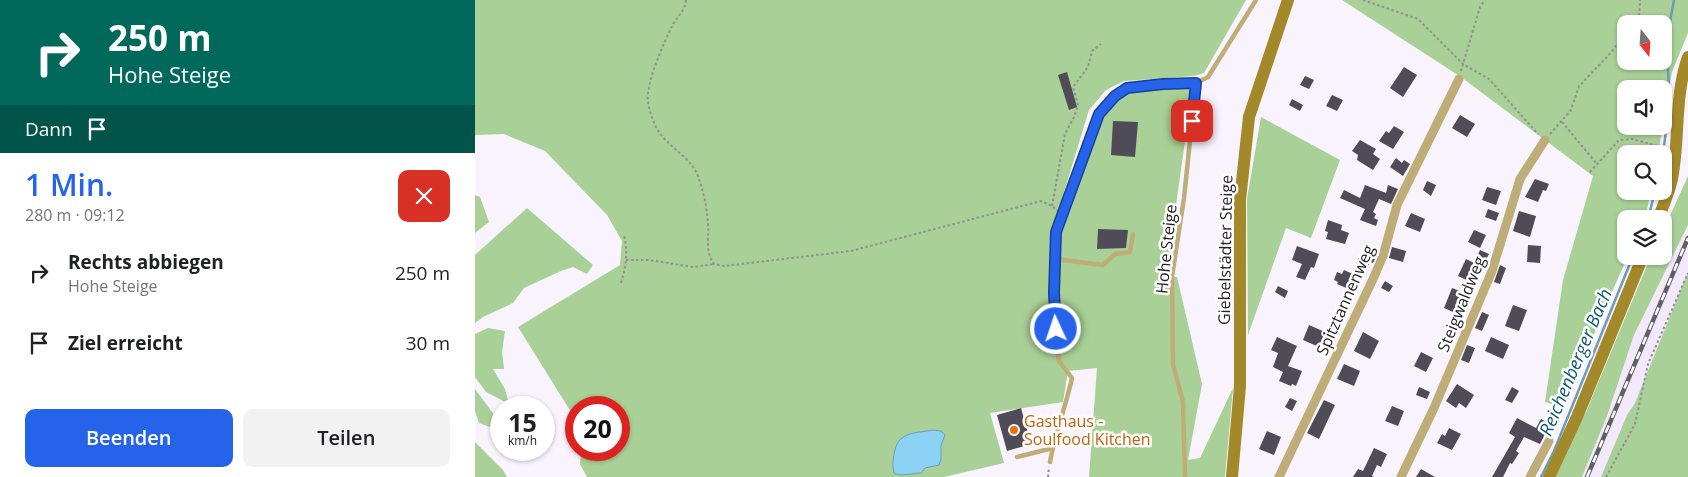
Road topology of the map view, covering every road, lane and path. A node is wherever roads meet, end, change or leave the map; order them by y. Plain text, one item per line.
1 (686, 0) edge
2 (1256, 0) edge
3 (1288, 0) edge
4 (1363, 0) edge
5 (1485, 0) edge
6 (1640, 0) edge
7 (1639, 15) edge
8 (1101, 44) dead end
9 (1617, 45) edge
10 (1688, 57) edge
11 (1463, 64) junction
12 (1459, 79) joint
13 (1196, 83) junction
14 (1561, 121) junction
15 (1545, 140) junction
16 (1654, 145) edge
17 (1597, 164) junction
18 (1590, 172) dead end
19 (1052, 206) junction
20 (1661, 210) edge
21 (1061, 215) junction
22 (1133, 234) dead end
23 (624, 235) dead end
24 (1055, 259) junction
25 (626, 260) junction
26 (714, 264) junction
27 (1639, 265) edge
28 (1688, 273) edge
29 (621, 283) dead end
30 (1549, 441) dead end
31 (1053, 448) junction
32 (1017, 457) dead end
33 (1050, 462) joint
34 (1048, 477) edge
35 (1185, 477) edge
36 (1232, 477) edge
37 (1279, 477) edge
38 (1401, 477) edge
39 (1530, 477) edge
40 (1549, 477) edge
41 (1606, 477) edge

1 - 26 path
2 - 13 lane
3 - 36 main road, Giebelstädter Steige
4 - 11 path
5 - 11 path
6 - 7 path
8 - 19 path
9 - 14 path
10 - 20 main road
11 - 12 path
11 - 15 path
12 - 37 street, Spitztannenweg
13 - 21 lane
13 - 35 lane, Hohe Steige
14 - 15 path
14 - 17 path
15 - 38 street, Steigwaldweg
16 - 17 path
17 - 18 path
19 - 21 path
19 - 26 path
21 - 24 lane
22 - 24 lane
23 - 25 path
24 - 31 lane
25 - 26 path
25 - 29 path
27 - 40 main road
28 - 41 path
30 - 39 street
31 - 32 lane
31 - 33 lane
33 - 34 path

